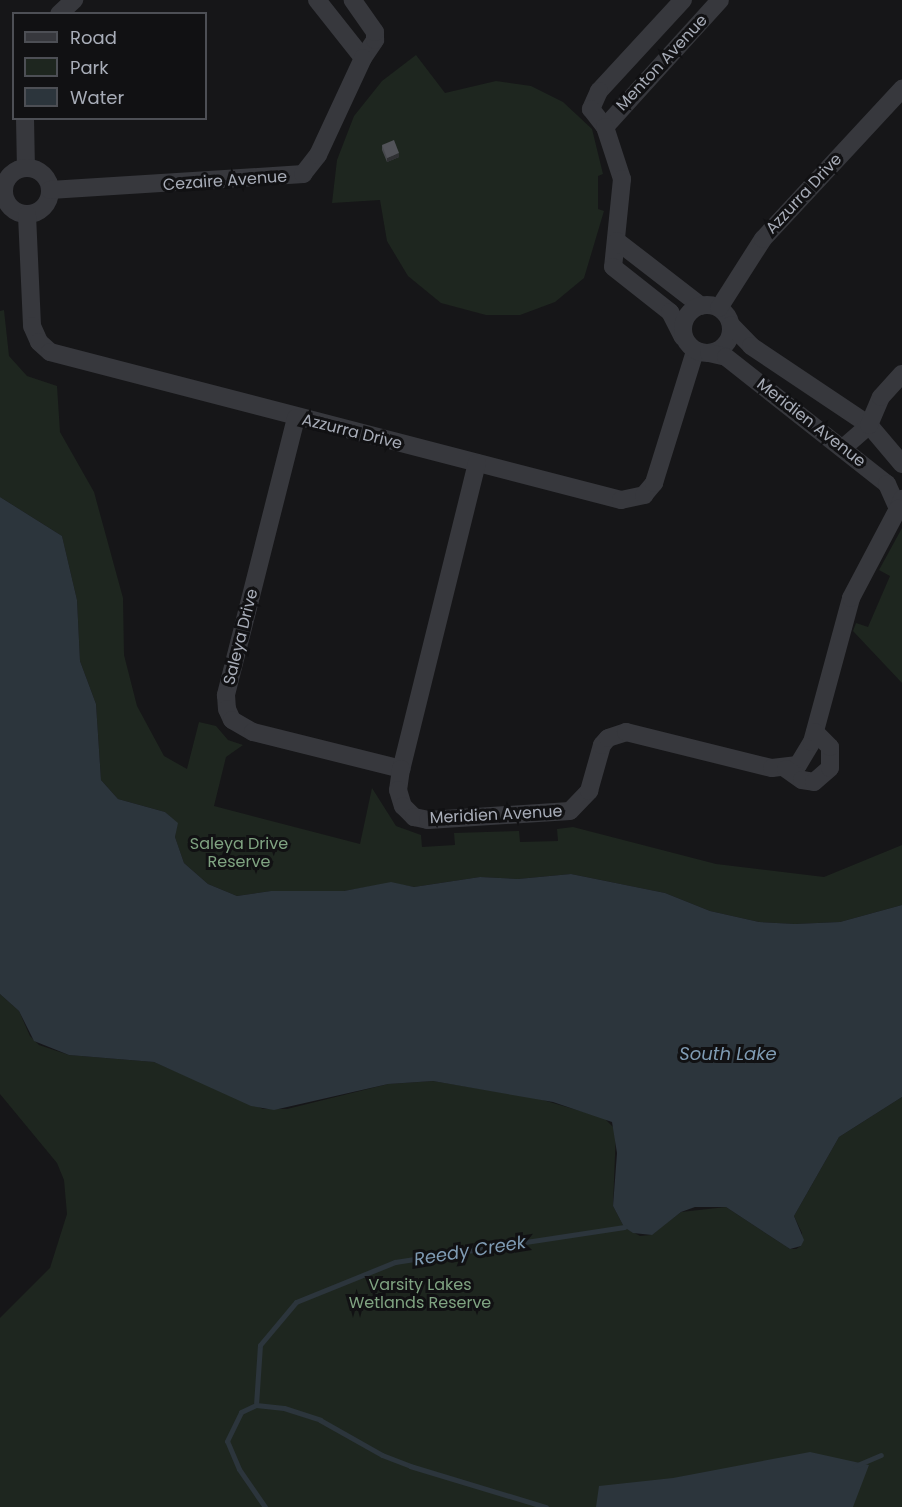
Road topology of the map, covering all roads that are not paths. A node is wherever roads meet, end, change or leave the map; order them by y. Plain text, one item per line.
1 (74, 0) edge
2 (347, 0) edge
3 (353, 0) edge
4 (683, 0) edge
5 (720, 0) edge
6 (322, 7) edge
7 (61, 12) edge
8 (363, 58) junction
9 (902, 89) edge
10 (25, 120) edge
11 (605, 128) junction
12 (26, 168) junction
13 (50, 190) junction
14 (2, 192) edge
15 (27, 214) junction
16 (617, 241) junction
17 (701, 306) junction
18 (719, 309) junction
19 (731, 325) junction
20 (696, 347) junction
21 (902, 374) edge
22 (296, 418) junction
23 (869, 425) junction
24 (843, 448) junction
25 (477, 463) junction
26 (902, 464) edge
27 (900, 504) edge
28 (814, 732) junction
29 (401, 769) junction
30 (786, 769) junction

1 - 7 street
2 - 6 street
3 - 8 street, Cezaire Avenue
4 - 11 street, Menton Avenue
5 - 11 street, Menton Avenue
6 - 8 street
8 - 13 street, Cezaire Avenue
9 - 18 street, Azzurra Drive
10 - 12 street
11 - 16 street, Menton Avenue
12 - 13 street
12 - 14 street
13 - 15 street
14 - 15 street
15 - 22 street, Azzurra Drive
16 - 17 street
16 - 20 street
17 - 18 street
17 - 20 street
18 - 19 street
19 - 20 street
19 - 23 street, Meridien Avenue
20 - 24 street, Meridien Avenue
20 - 25 street, Azzurra Drive
21 - 23 street
22 - 25 street, Azzurra Drive
22 - 29 street, Saleya Drive
23 - 24 street
23 - 26 street, Meridien Avenue
24 - 27 street, Meridien Avenue
25 - 29 street, Meridien Avenue
27 - 28 street, Meridien Avenue
28 - 30 street, Meridien Avenue
28 - 30 street, Meridien Avenue
29 - 30 street, Meridien Avenue

